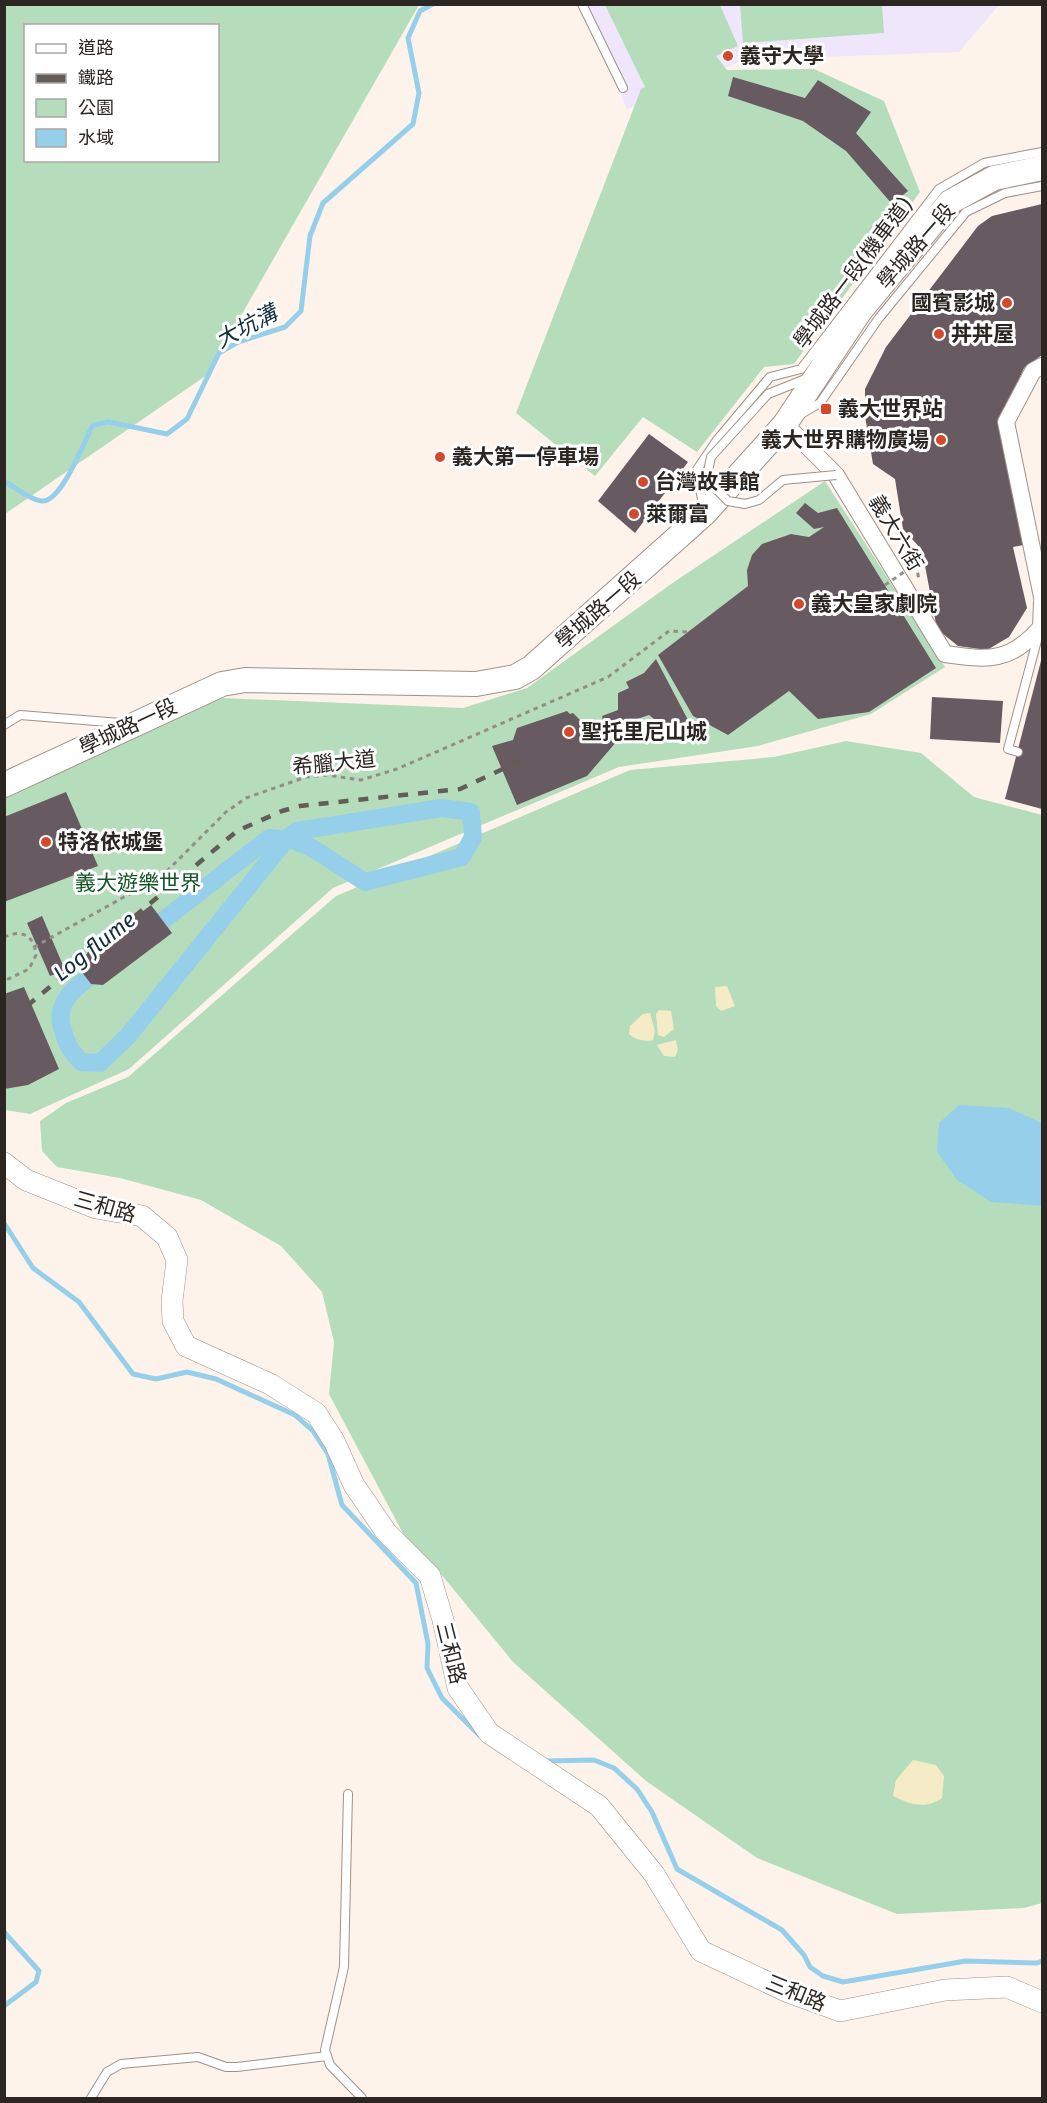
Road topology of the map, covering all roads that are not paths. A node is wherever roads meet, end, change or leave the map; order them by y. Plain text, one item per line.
1 (582, 4) edge
2 (623, 88) dead end
3 (1042, 152) edge
4 (1042, 168) edge
5 (1042, 186) edge
6 (1042, 366) edge
7 (817, 374) junction
8 (785, 424) junction
9 (836, 475) junction
10 (705, 513) junction
11 (1042, 597) edge
12 (1042, 602) edge
13 (1041, 627) junction
14 (4, 725) edge
15 (137, 728) junction
16 (1018, 752) dead end
17 (4, 785) edge
18 (4, 1163) edge
19 (348, 1794) dead end
20 (1042, 2002) edge
21 (327, 2056) junction
22 (91, 2098) edge
23 (362, 2098) edge

1 - 2 lane
3 - 10 lane, 學城路一段(機車道)
4 - 7 main road, 學城路一段
5 - 8 lane
6 - 11 street
7 - 8 main road, 學城路一段
7 - 9 lane, bridge
8 - 9 street, 義大六街
8 - 10 main road, 學城路一段
9 - 13 street, 義大六街
10 - 15 main road, 學城路一段
12 - 13 street
13 - 16 lane
14 - 15 lane
15 - 17 main road, 學城路一段
18 - 20 street, 三和路
19 - 21 lane
21 - 22 lane
21 - 23 lane

